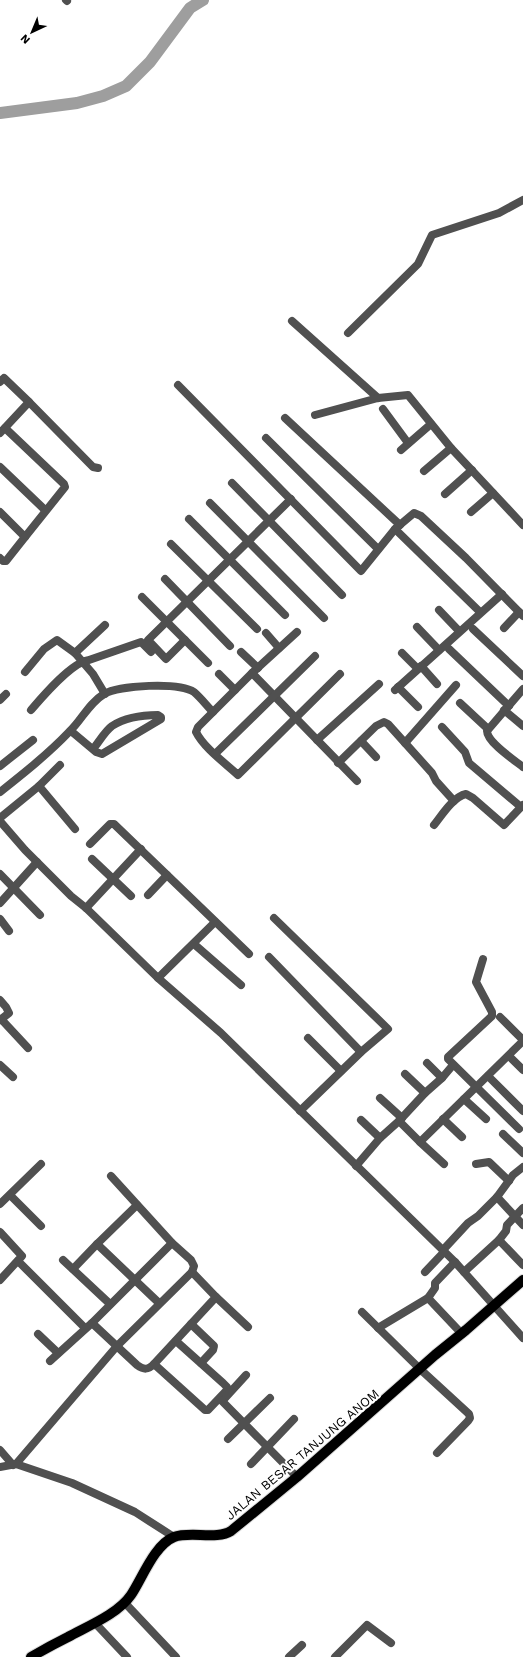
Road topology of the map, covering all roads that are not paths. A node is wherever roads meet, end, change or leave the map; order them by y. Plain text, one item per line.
1 (523, 200) edge
2 (292, 321) dead end
3 (348, 333) dead end
4 (1, 378) edge
5 (178, 385) dead end
6 (378, 398) junction
7 (29, 402) junction
8 (383, 408) dead end
9 (315, 415) dead end
10 (285, 418) dead end
11 (431, 424) junction
12 (2, 430) edge
13 (266, 438) dead end
14 (408, 444) junction
15 (451, 448) junction
16 (401, 450) dead end
17 (0, 467) edge
18 (98, 468) dead end
19 (424, 470) dead end
20 (472, 470) junction
21 (232, 483) dead end
22 (493, 493) junction
23 (445, 494) dead end
24 (290, 499) junction
25 (210, 503) dead end
26 (45, 510) junction
27 (0, 512) edge
28 (471, 512) dead end
29 (189, 519) dead end
30 (269, 521) junction
31 (523, 525) edge
32 (397, 527) junction
33 (25, 537) junction
34 (248, 541) junction
35 (171, 544) dead end
36 (378, 549) junction
37 (0, 558) edge
38 (230, 559) junction
39 (165, 579) dead end
40 (208, 580) junction
41 (502, 594) junction
42 (342, 595) dead end
43 (142, 597) dead end
44 (187, 601) junction
45 (438, 610) dead end
46 (480, 612) junction
47 (521, 614) edge
48 (285, 615) dead end
49 (324, 618) dead end
50 (166, 621) junction
51 (105, 625) dead end
52 (417, 627) dead end
53 (504, 628) dead end
54 (257, 629) dead end
55 (473, 629) dead end
56 (459, 631) junction
57 (297, 632) dead end
58 (266, 633) dead end
59 (185, 640) junction
60 (230, 646) dead end
61 (279, 648) junction
62 (448, 649) dead end
63 (439, 650) junction
64 (151, 652) dead end
65 (241, 652) dead end
66 (75, 653) junction
67 (402, 653) dead end
68 (315, 656) dead end
69 (82, 661) junction
70 (208, 663) dead end
71 (420, 668) junction
72 (255, 671) junction
73 (25, 672) dead end
74 (220, 674) dead end
75 (340, 674) dead end
76 (523, 676) edge
77 (379, 684) dead end
78 (437, 684) dead end
79 (456, 685) dead end
80 (523, 689) edge
81 (235, 690) junction
82 (104, 694) junction
83 (273, 696) junction
84 (460, 703) dead end
85 (418, 707) dead end
86 (507, 708) junction
87 (31, 710) dead end
88 (213, 712) junction
89 (295, 718) junction
90 (523, 726) edge
91 (442, 727) dead end
92 (488, 729) junction
93 (71, 731) junction
94 (33, 740) dead end
95 (317, 740) junction
96 (361, 741) junction
97 (405, 743) junction
98 (93, 748) junction
99 (215, 754) junction
100 (376, 757) dead end
101 (338, 763) junction
102 (60, 765) dead end
103 (0, 766) edge
104 (523, 768) edge
105 (357, 781) dead end
106 (39, 786) junction
107 (0, 792) edge
108 (454, 802) junction
109 (521, 811) edge
110 (0, 818) edge
111 (0, 822) edge
112 (434, 825) dead end
113 (75, 829) dead end
114 (90, 844) dead end
115 (141, 849) junction
116 (92, 859) dead end
117 (37, 862) junction
118 (0, 874) edge
119 (167, 875) junction
120 (113, 879) junction
121 (14, 887) junction
122 (148, 895) dead end
123 (131, 896) dead end
124 (0, 903) edge
125 (86, 908) junction
126 (40, 915) dead end
127 (274, 918) dead end
128 (0, 919) edge
129 (215, 922) junction
130 (9, 931) dead end
131 (194, 944) junction
132 (249, 954) dead end
133 (269, 957) dead end
134 (483, 959) dead end
135 (158, 978) junction
136 (240, 985) dead end
137 (0, 1000) edge
138 (500, 1017) dead end
139 (1, 1020) edge
140 (308, 1038) dead end
141 (523, 1041) edge
142 (28, 1048) dead end
143 (361, 1052) junction
144 (509, 1056) junction
145 (427, 1062) dead end
146 (0, 1065) edge
147 (453, 1065) junction
148 (523, 1070) edge
149 (340, 1071) junction
150 (405, 1074) dead end
151 (488, 1076) junction
152 (13, 1077) dead end
153 (442, 1078) junction
154 (475, 1087) junction
155 (424, 1093) junction
156 (380, 1098) dead end
157 (464, 1099) junction
158 (300, 1111) junction
159 (523, 1111) edge
160 (443, 1119) junction
161 (486, 1119) dead end
162 (361, 1120) dead end
163 (400, 1120) junction
164 (519, 1129) dead end
165 (503, 1134) dead end
166 (462, 1137) dead end
167 (380, 1138) junction
168 (420, 1142) junction
169 (523, 1153) edge
170 (41, 1164) dead end
171 (444, 1164) dead end
172 (476, 1164) dead end
173 (356, 1166) junction
174 (523, 1168) edge
175 (111, 1176) dead end
176 (509, 1181) junction
177 (10, 1195) junction
178 (497, 1197) junction
179 (0, 1204) edge
180 (137, 1205) junction
181 (523, 1208) edge
182 (515, 1216) junction
183 (523, 1225) edge
184 (41, 1226) dead end
185 (0, 1232) edge
186 (499, 1240) junction
187 (172, 1243) junction
188 (97, 1244) junction
189 (444, 1251) junction
190 (63, 1260) dead end
191 (18, 1262) junction
192 (455, 1262) junction
193 (523, 1265) edge
194 (73, 1269) junction
195 (192, 1272) junction
196 (425, 1272) dead end
197 (464, 1272) junction
198 (135, 1279) junction
199 (0, 1280) edge
200 (523, 1280) edge
201 (216, 1297) junction
202 (428, 1298) junction
203 (159, 1303) junction
204 (110, 1304) junction
205 (494, 1306) junction
206 (362, 1312) dead end
207 (92, 1322) junction
208 (191, 1324) junction
209 (248, 1327) dead end
210 (85, 1328) junction
211 (378, 1328) junction
212 (38, 1334) dead end
213 (462, 1334) junction
214 (523, 1338) edge
215 (176, 1341) junction
216 (116, 1346) junction
217 (58, 1353) junction
218 (50, 1361) dead end
219 (201, 1363) junction
220 (154, 1364) junction
221 (420, 1369) junction
222 (246, 1375) dead end
223 (270, 1398) dead end
224 (220, 1403) junction
225 (211, 1413) dead end
226 (294, 1419) dead end
227 (242, 1425) junction
228 (228, 1439) dead end
229 (266, 1448) junction
230 (0, 1450) edge
231 (437, 1453) dead end
232 (14, 1464) junction
233 (251, 1464) dead end
234 (0, 1467) edge
235 (296, 1479) junction
236 (174, 1537) junction
237 (125, 1603) junction
238 (95, 1623) junction
239 (392, 1643) dead end
240 (302, 1645) dead end
241 (43, 1654) edge
242 (31, 1657) edge
243 (127, 1657) edge
244 (176, 1657) edge
245 (289, 1657) edge
246 (335, 1657) edge

1 - 3 street
2 - 6 street
4 - 7 street
5 - 24 street
6 - 9 street
6 - 11 street
7 - 12 street
7 - 18 street
8 - 14 street
10 - 32 street
11 - 14 street
11 - 15 street
12 - 26 street
13 - 36 street
14 - 16 street
15 - 19 street
15 - 20 street
17 - 26 street
20 - 22 street
20 - 23 street
21 - 30 street
22 - 28 street
22 - 31 street
24 - 30 street
24 - 36 street
25 - 34 street
26 - 33 street
27 - 33 street
29 - 38 street
30 - 34 street
30 - 42 street
32 - 36 street
32 - 41 street
32 - 46 street
33 - 37 street
34 - 38 street
34 - 49 street
35 - 40 street
38 - 40 street
38 - 48 street
39 - 44 street
40 - 44 street
40 - 54 street
41 - 46 street
41 - 47 street
43 - 50 street
44 - 50 street
44 - 60 street
45 - 56 street
46 - 56 street
47 - 53 street
50 - 59 street
50 - 59 street
51 - 66 street
52 - 63 street
55 - 76 street
56 - 63 street
57 - 61 street
58 - 61 street
59 - 70 street
61 - 72 street
62 - 86 street
63 - 71 street
64 - 69 street
65 - 72 street
66 - 69 street
66 - 73 street
67 - 71 street
68 - 83 street
69 - 82 street
69 - 87 street
71 - 78 street
71 - 85 street
72 - 81 street
72 - 83 street
74 - 81 street
75 - 89 street
77 - 95 street
79 - 97 street
80 - 86 street
81 - 88 street
82 - 88 street
82 - 93 street
83 - 89 street
83 - 99 street
84 - 92 street
86 - 90 street
86 - 92 street
88 - 99 street
89 - 95 street
89 - 99 street
91 - 109 street
92 - 104 street
93 - 98 street
93 - 107 street
94 - 103 street
95 - 101 street
96 - 97 street
96 - 100 street
96 - 101 street
97 - 108 street
98 - 98 street
101 - 105 street
102 - 106 street
106 - 110 street
106 - 113 street
108 - 109 street
108 - 112 street
111 - 117 street
114 - 115 street
115 - 119 street
115 - 120 street
116 - 120 street
117 - 121 street
117 - 125 street
118 - 121 street
119 - 122 street
119 - 129 street
120 - 123 street
120 - 125 street
121 - 124 street
121 - 126 street
125 - 135 street
127 - 143 street
128 - 130 street
129 - 131 street
129 - 132 street
131 - 135 street
131 - 136 street
133 - 143 street
134 - 147 street
135 - 158 street
137 - 139 street
138 - 141 street
139 - 142 street
140 - 149 street
141 - 144 street
143 - 149 street
144 - 148 street
144 - 151 street
145 - 153 street
146 - 152 street
147 - 153 street
147 - 154 street
149 - 158 street
150 - 155 street
151 - 154 street
151 - 159 street
153 - 155 street
154 - 157 street
154 - 164 street
155 - 163 street
156 - 163 street
157 - 160 street
157 - 161 street
158 - 173 street
160 - 166 street
160 - 168 street
162 - 167 street
163 - 167 street
163 - 168 street
165 - 169 street
167 - 173 street
168 - 171 street
170 - 177 street
172 - 176 street
173 - 189 street
174 - 176 street
175 - 180 street
176 - 178 street
177 - 179 street
177 - 184 street
178 - 182 street
178 - 189 street
180 - 187 street
180 - 188 street
181 - 182 street
182 - 183 street
182 - 186 street
185 - 191 street
186 - 193 street
186 - 197 street
187 - 195 street
187 - 198 street
188 - 194 street
188 - 198 street
189 - 192 street
189 - 196 street
190 - 194 street
191 - 199 street
191 - 210 street
192 - 197 street
192 - 202 street
194 - 204 street
195 - 201 street
195 - 203 street
197 - 205 street
198 - 203 street
198 - 204 street
200 - 205 main road, JALAN BESAR TANJUNG ANOM
201 - 208 street
201 - 209 street
202 - 211 street
202 - 213 street
203 - 216 street
204 - 207 street
205 - 213 main road, JALAN BESAR TANJUNG ANOM
205 - 214 street
206 - 211 street
207 - 210 street
207 - 216 street
208 - 215 street
208 - 219 street
210 - 217 street
211 - 221 street
212 - 217 street
213 - 221 main road, JALAN BESAR TANJUNG ANOM
215 - 219 street
215 - 220 street
216 - 220 street
216 - 232 street
217 - 218 street
219 - 220 street
221 - 231 street
221 - 235 main road, JALAN BESAR TANJUNG ANOM
222 - 224 street
223 - 227 street
224 - 225 street
224 - 227 street
226 - 229 street
227 - 228 street
227 - 229 street
229 - 233 street
229 - 235 street
230 - 232 street
232 - 234 street
232 - 236 street
235 - 236 main road, JALAN BESAR TANJUNG ANOM
236 - 237 main road
237 - 238 main road
237 - 244 street
238 - 241 main road
238 - 243 street
239 - 246 street
240 - 245 street
241 - 242 main road

